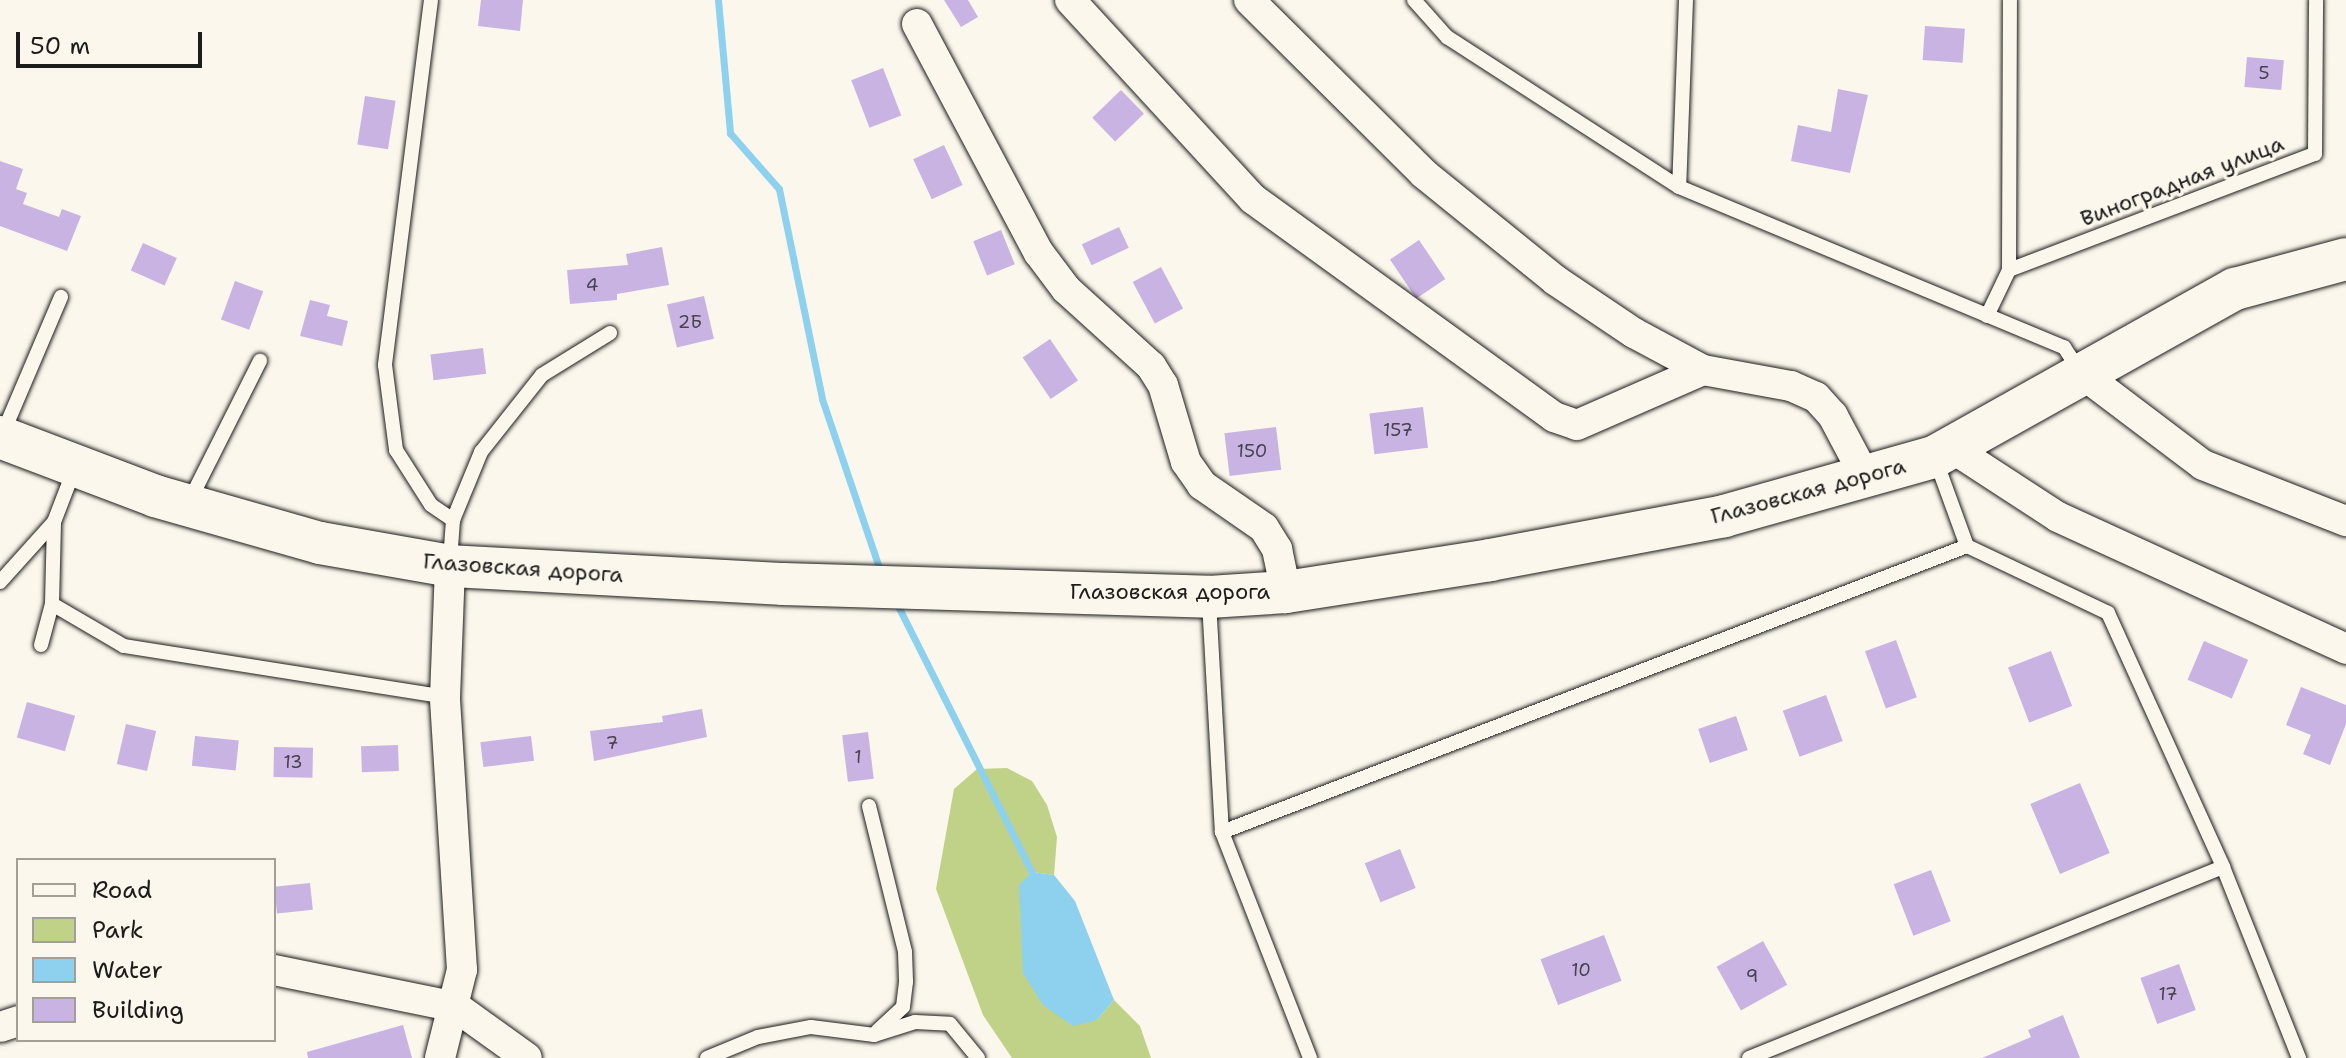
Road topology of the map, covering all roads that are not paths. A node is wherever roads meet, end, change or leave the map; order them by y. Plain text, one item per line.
1 (431, 0) edge
2 (1070, 0) edge
3 (1249, 0) edge
4 (1414, 0) edge
5 (1686, 0) edge
6 (2010, 0) edge
7 (2316, 0) edge
8 (917, 24) dead end
9 (1679, 187) junction
10 (2346, 259) edge
11 (2009, 270) junction
12 (61, 297) dead end
13 (1987, 316) junction
14 (610, 333) dead end
15 (260, 361) dead end
16 (1703, 370) junction
17 (2080, 372) junction
18 (1, 438) edge
19 (1943, 452) junction
20 (75, 466) junction
21 (1866, 478) junction
22 (187, 506) junction
23 (453, 520) junction
24 (2346, 521) edge
25 (54, 522) junction
26 (1967, 546) junction
27 (450, 566) junction
28 (0, 582) edge
29 (1286, 592) junction
30 (1209, 597) junction
31 (52, 604) junction
32 (41, 645) dead end
33 (2346, 649) edge
34 (445, 697) junction
35 (869, 806) dead end
36 (1222, 832) junction
37 (2223, 867) junction
38 (276, 970) edge
39 (456, 1007) junction
40 (874, 1035) junction
41 (518, 1057) edge
42 (440, 1058) edge
43 (707, 1058) edge
44 (978, 1058) edge
45 (1310, 1058) edge
46 (1749, 1058) edge
47 (2299, 1058) edge

1 - 23 lane
2 - 16 street
3 - 16 street
4 - 9 lane
5 - 9 lane
6 - 11 lane
7 - 11 lane, Виноградная улица
8 - 29 street
9 - 13 lane
10 - 17 street, Глазовская дорога
11 - 13 lane
12 - 18 lane
13 - 17 lane
14 - 23 lane
15 - 22 lane
16 - 21 street
17 - 19 street, Глазовская дорога
17 - 24 street
18 - 20 street, Глазовская дорога
19 - 21 street, Глазовская дорога
19 - 26 lane
19 - 33 street
20 - 22 street, Глазовская дорога
20 - 25 lane
21 - 29 street, Глазовская дорога
22 - 27 street, Глазовская дорога
23 - 27 lane
25 - 28 lane
25 - 31 lane
26 - 36 lane
26 - 37 lane
27 - 30 street, Глазовская дорога
27 - 34 street
29 - 30 street, Глазовская дорога
30 - 36 lane
31 - 32 lane
31 - 34 lane
34 - 39 street
35 - 40 lane
36 - 45 lane
37 - 46 lane
37 - 47 lane
38 - 39 street
39 - 41 street
39 - 42 street
40 - 43 lane
40 - 44 lane

